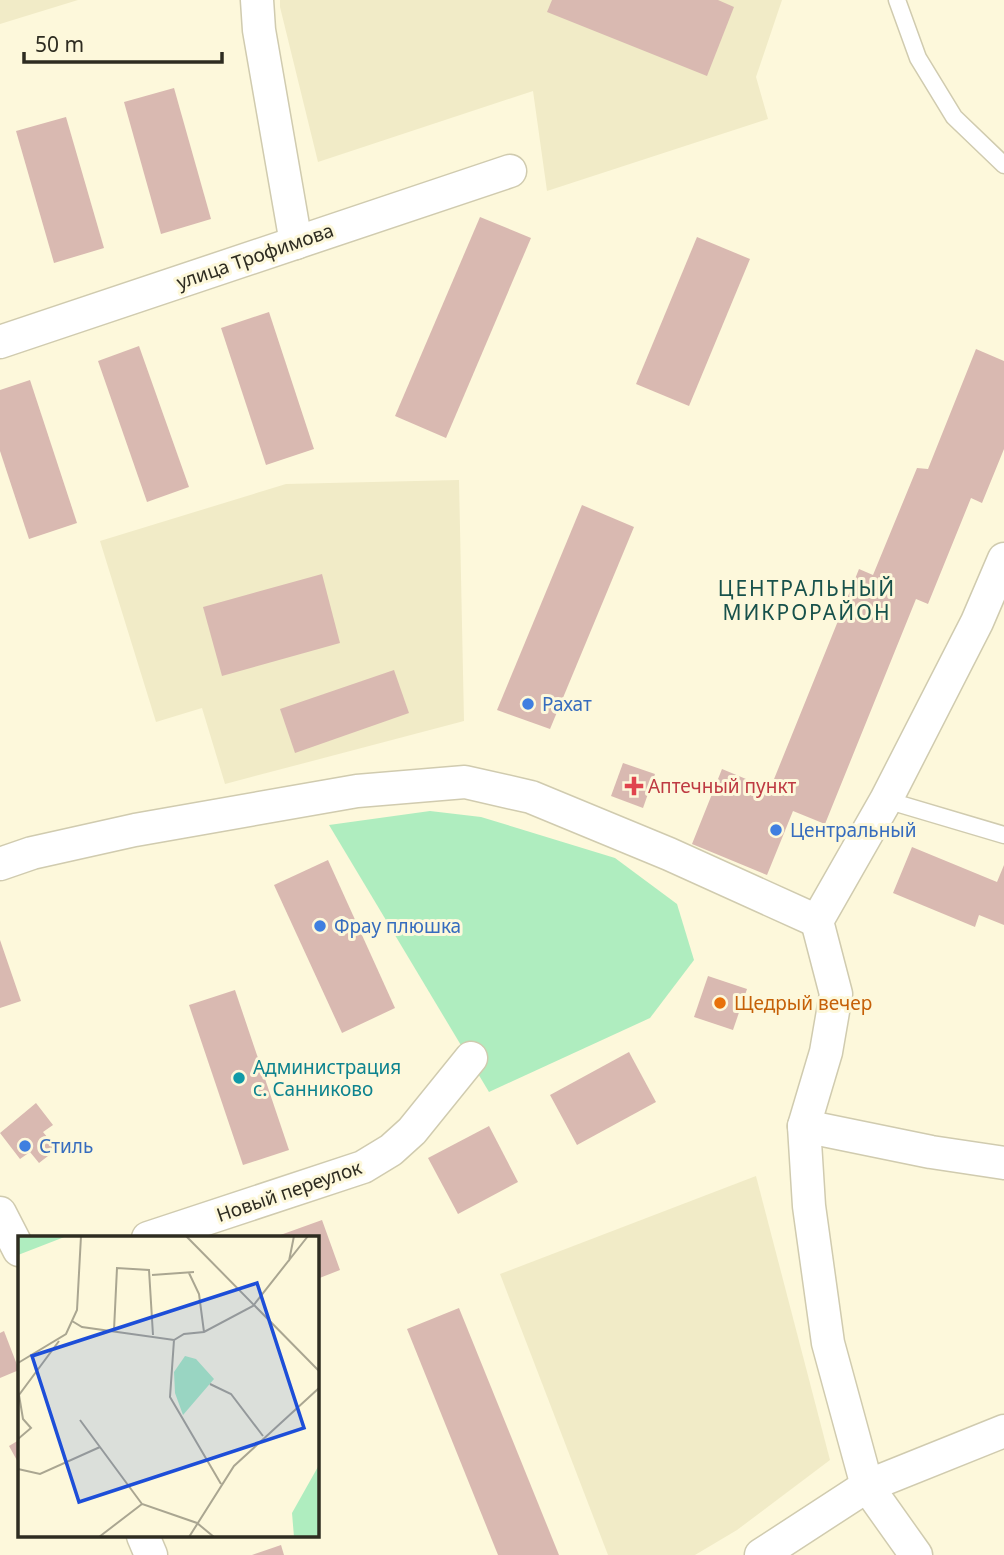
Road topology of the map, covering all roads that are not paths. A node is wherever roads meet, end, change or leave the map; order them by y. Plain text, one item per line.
1 (257, 0) edge
2 (897, 0) edge
3 (1004, 165) edge
4 (510, 171) dead end
5 (296, 243) junction
6 (0, 342) edge
7 (1002, 567) edge
8 (886, 800) junction
9 (1004, 835) edge
10 (0, 864) edge
11 (817, 921) junction
12 (471, 1058) dead end
13 (804, 1126) junction
14 (1004, 1163) edge
15 (0, 1213) edge
16 (154, 1236) edge
17 (18, 1248) edge
18 (1004, 1431) edge
19 (867, 1486) junction
20 (144, 1538) edge
21 (151, 1555) edge
22 (761, 1555) edge
23 (916, 1555) edge

1 - 5 street
2 - 3 lane
4 - 5 street, улица Трофимова
5 - 6 street, улица Трофимова
7 - 8 street
8 - 9 lane
8 - 11 street
10 - 11 street
11 - 13 street
12 - 16 street, Новый переулок
13 - 14 street
13 - 19 street
15 - 17 street
18 - 19 street
19 - 22 street
19 - 23 street
20 - 21 street

